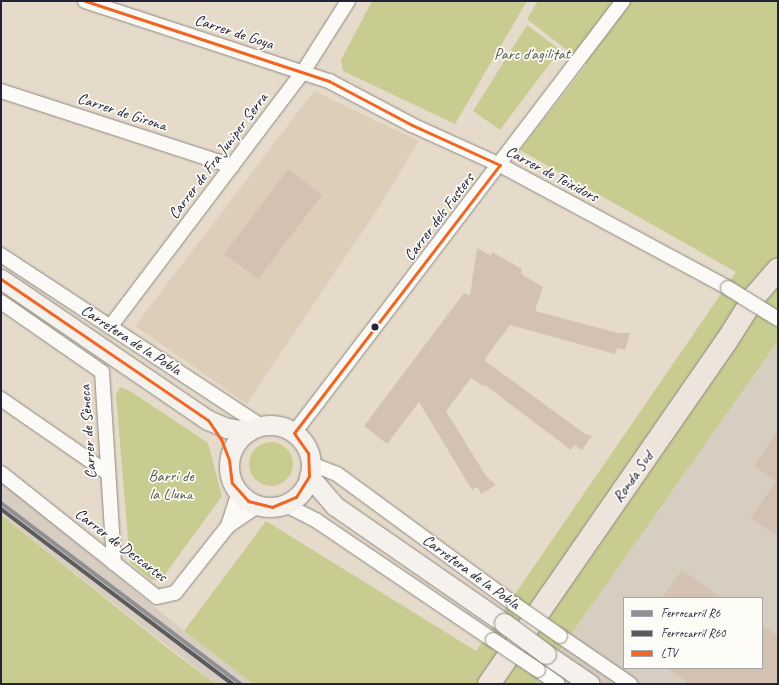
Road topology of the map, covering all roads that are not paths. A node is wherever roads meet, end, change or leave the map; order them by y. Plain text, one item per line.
1 (86, 1) edge
2 (348, 1) edge
3 (623, 1) edge
4 (303, 72) junction
5 (1, 91) edge
6 (500, 165) junction
7 (232, 166) junction
8 (1, 255) edge
9 (778, 258) edge
10 (778, 270) edge
11 (1, 279) edge
12 (778, 279) edge
13 (755, 296) junction
14 (1, 302) edge
15 (778, 319) edge
16 (110, 327) junction
17 (1, 399) edge
18 (208, 420) junction
19 (255, 428) junction
20 (294, 433) junction
21 (229, 460) junction
22 (310, 470) junction
23 (1, 473) edge
24 (108, 473) junction
25 (239, 493) junction
26 (290, 500) junction
27 (260, 505) junction
28 (335, 506) junction
29 (228, 526) junction
30 (114, 564) junction
31 (542, 662) junction
32 (489, 684) edge
33 (558, 684) edge
34 (590, 684) edge
35 (630, 684) edge

1 - 4 street, Carrer de Goya
2 - 4 street, Carrer de Fra Juniper Serra
3 - 6 street, Carrer dels Fusters
4 - 6 street, Carrer de Teixidors
4 - 7 street, Carrer de Fra Juniper Serra
5 - 7 street, Carrer de Girona
6 - 15 street, Carrer de Teixidors, bridge
6 - 20 street, Carrer dels Fusters
7 - 16 street, Carrer de Fra Juniper Serra
8 - 16 street, Carretera de la Pobla
9 - 13 highway
10 - 13 highway, Ronda Sud
11 - 18 street, Carretera de la Pobla
12 - 13 highway
13 - 32 highway, Ronda Sud
14 - 24 street, Carrer de Sèneca
16 - 19 street, Carretera de la Pobla
17 - 24 street
18 - 19 street, Carretera de la Pobla
18 - 21 street, Carretera de la Pobla
19 - 20 street
19 - 21 street
20 - 22 street
21 - 25 street
22 - 26 street
22 - 28 street, Carretera de la Pobla
22 - 35 street, Carretera de la Pobla, bridge
23 - 30 street, Carrer de Descartes
24 - 30 street, Carrer de Sèneca
25 - 27 street
25 - 29 street, Carrer de Descartes
26 - 27 street
26 - 28 street, Carretera de la Pobla
26 - 31 street, Carretera de la Pobla, bridge
27 - 29 street, Carrer de Descartes
28 - 31 street, Carretera de la Pobla, bridge
29 - 30 street, Carrer de Descartes
31 - 33 street, Carretera de la Pobla
31 - 34 street, Carretera de la Pobla

